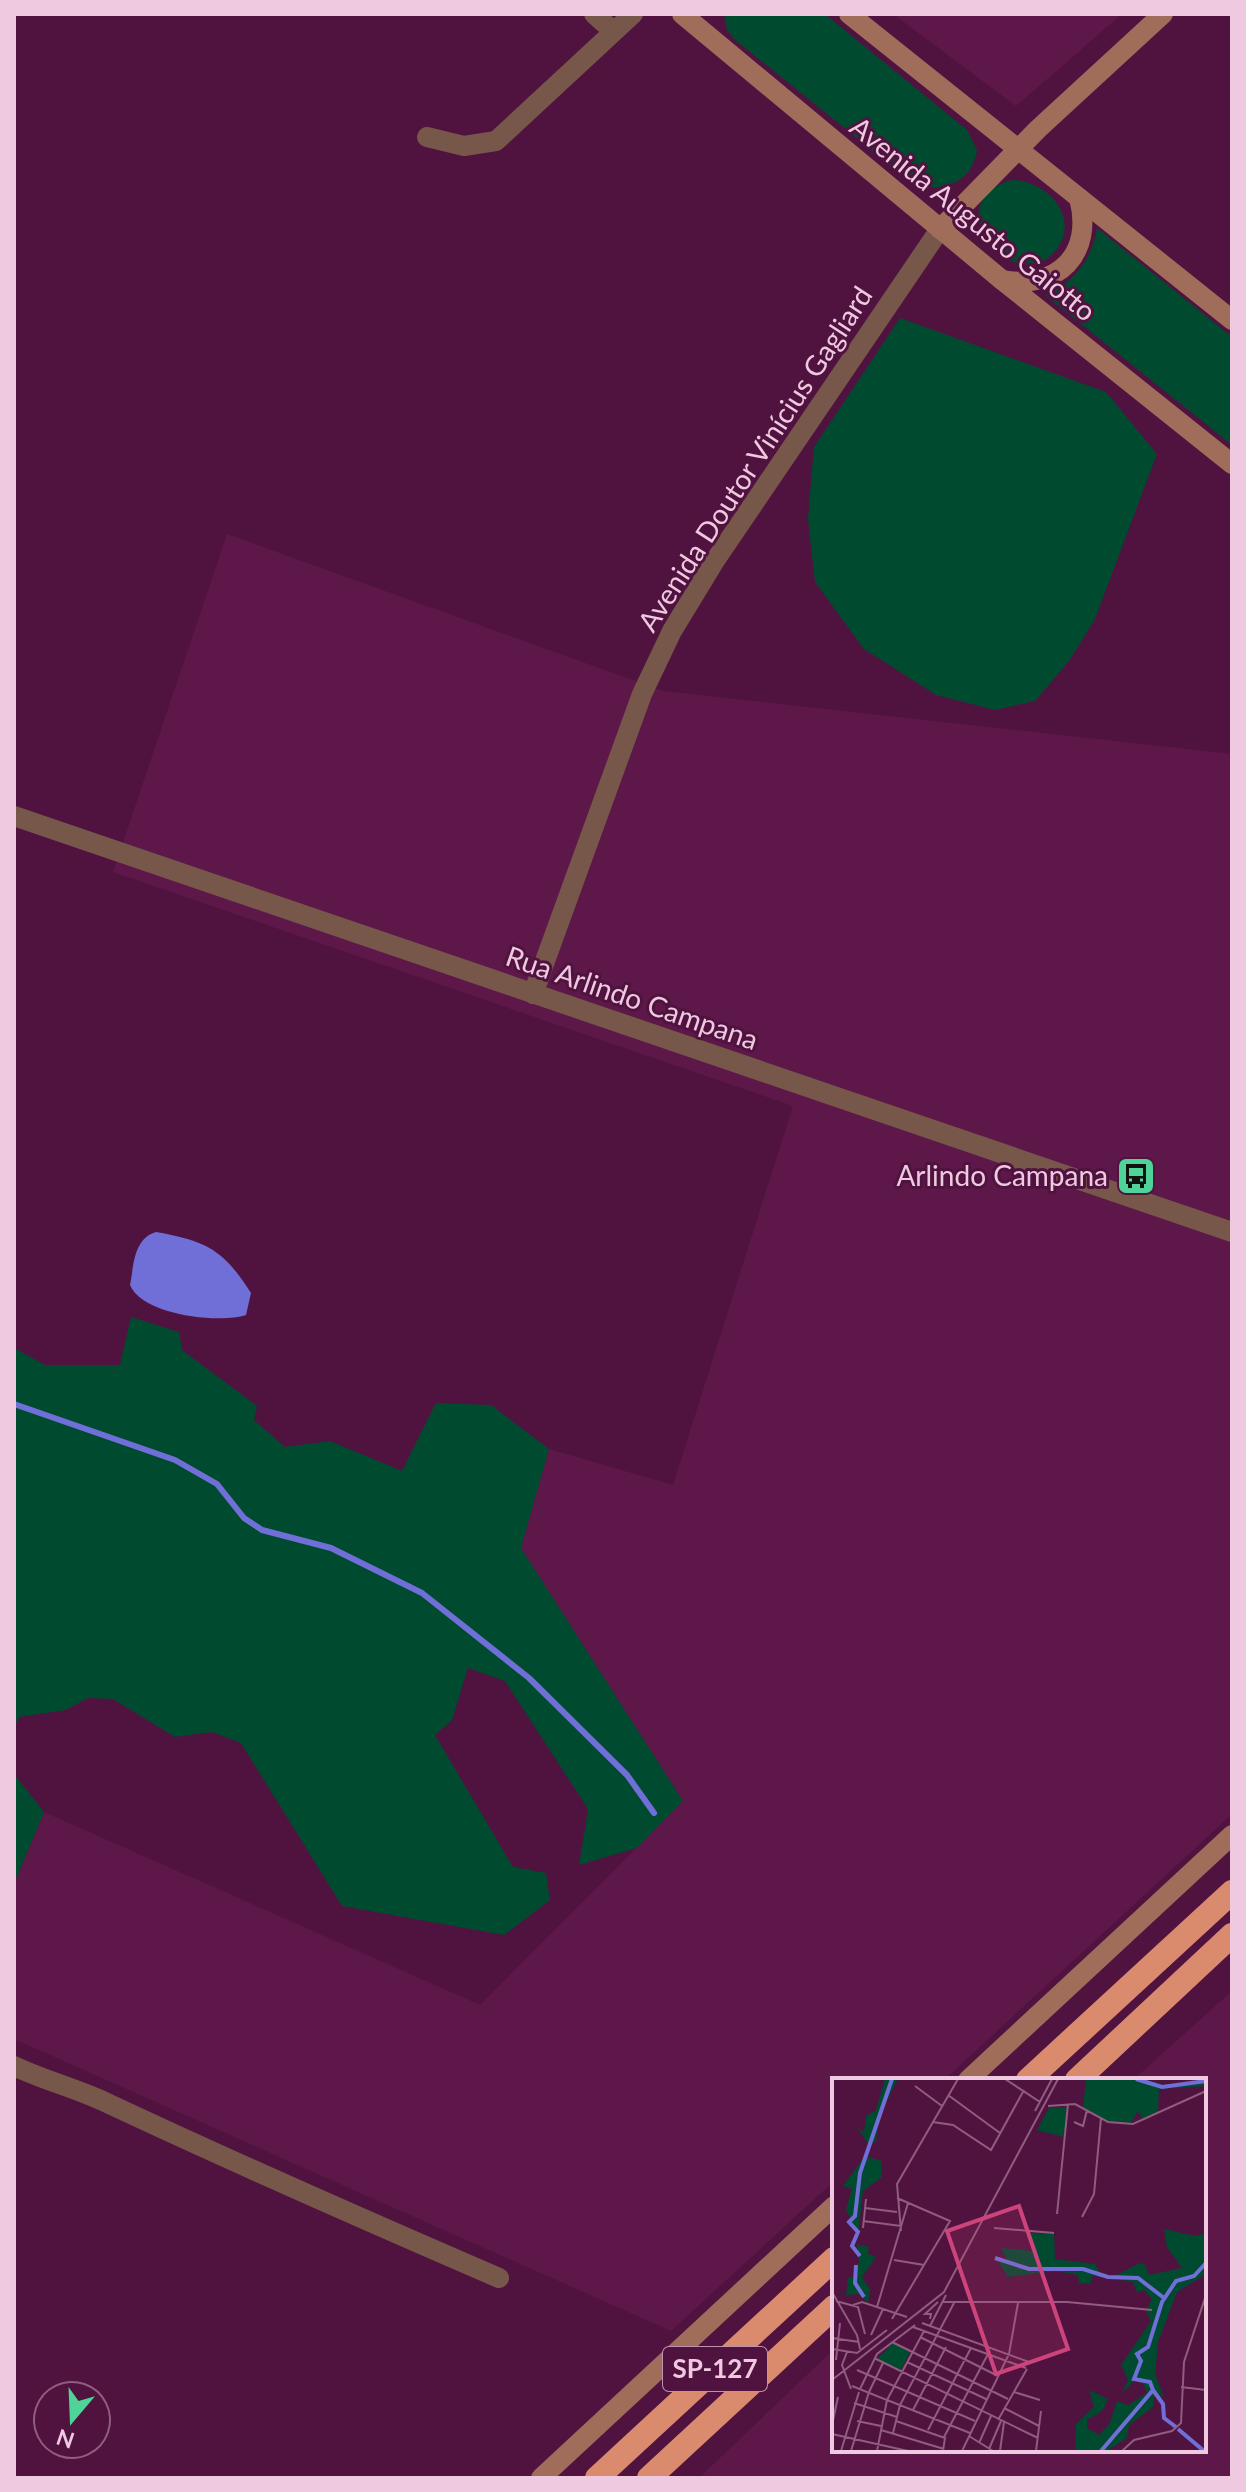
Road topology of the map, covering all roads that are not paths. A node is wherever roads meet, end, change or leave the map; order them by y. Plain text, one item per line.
1 (594, 14) edge
2 (633, 14) edge
3 (682, 14) edge
4 (849, 14) edge
5 (1163, 14) edge
6 (612, 30) junction
7 (427, 137) dead end
8 (1018, 149) junction
9 (1079, 198) junction
10 (940, 229) junction
11 (1002, 280) junction
12 (1232, 320) edge
13 (1232, 464) edge
14 (14, 816) edge
15 (533, 994) junction
16 (1232, 1232) edge
17 (1232, 1835) edge
18 (1232, 1892) edge
19 (1232, 1935) edge
20 (14, 2066) edge
21 (970, 2078) edge
22 (1030, 2078) edge
23 (1079, 2078) edge
24 (832, 2208) edge
25 (832, 2261) edge
26 (499, 2278) dead end
27 (832, 2309) edge
28 (541, 2478) edge
29 (597, 2478) edge
30 (649, 2478) edge

1 - 6 street
2 - 6 street
3 - 10 street, Avenida Augusto Gaiotto
4 - 8 street
5 - 8 street, Avenida Doutor Vinícius Gagliard
6 - 7 street
8 - 9 street
8 - 10 street, Avenida Doutor Vinícius Gagliard
9 - 11 street
9 - 12 street
10 - 11 street, Avenida Augusto Gaiotto
10 - 15 street, Avenida Doutor Vinícius Gagliard
11 - 13 street, Avenida Augusto Gaiotto
14 - 15 street, Rua Arlindo Campana
15 - 16 street, Rua Arlindo Campana
17 - 21 street
18 - 22 highway
19 - 23 highway
20 - 26 street
24 - 28 street
25 - 29 highway, SP-127
27 - 30 highway, SP-127

